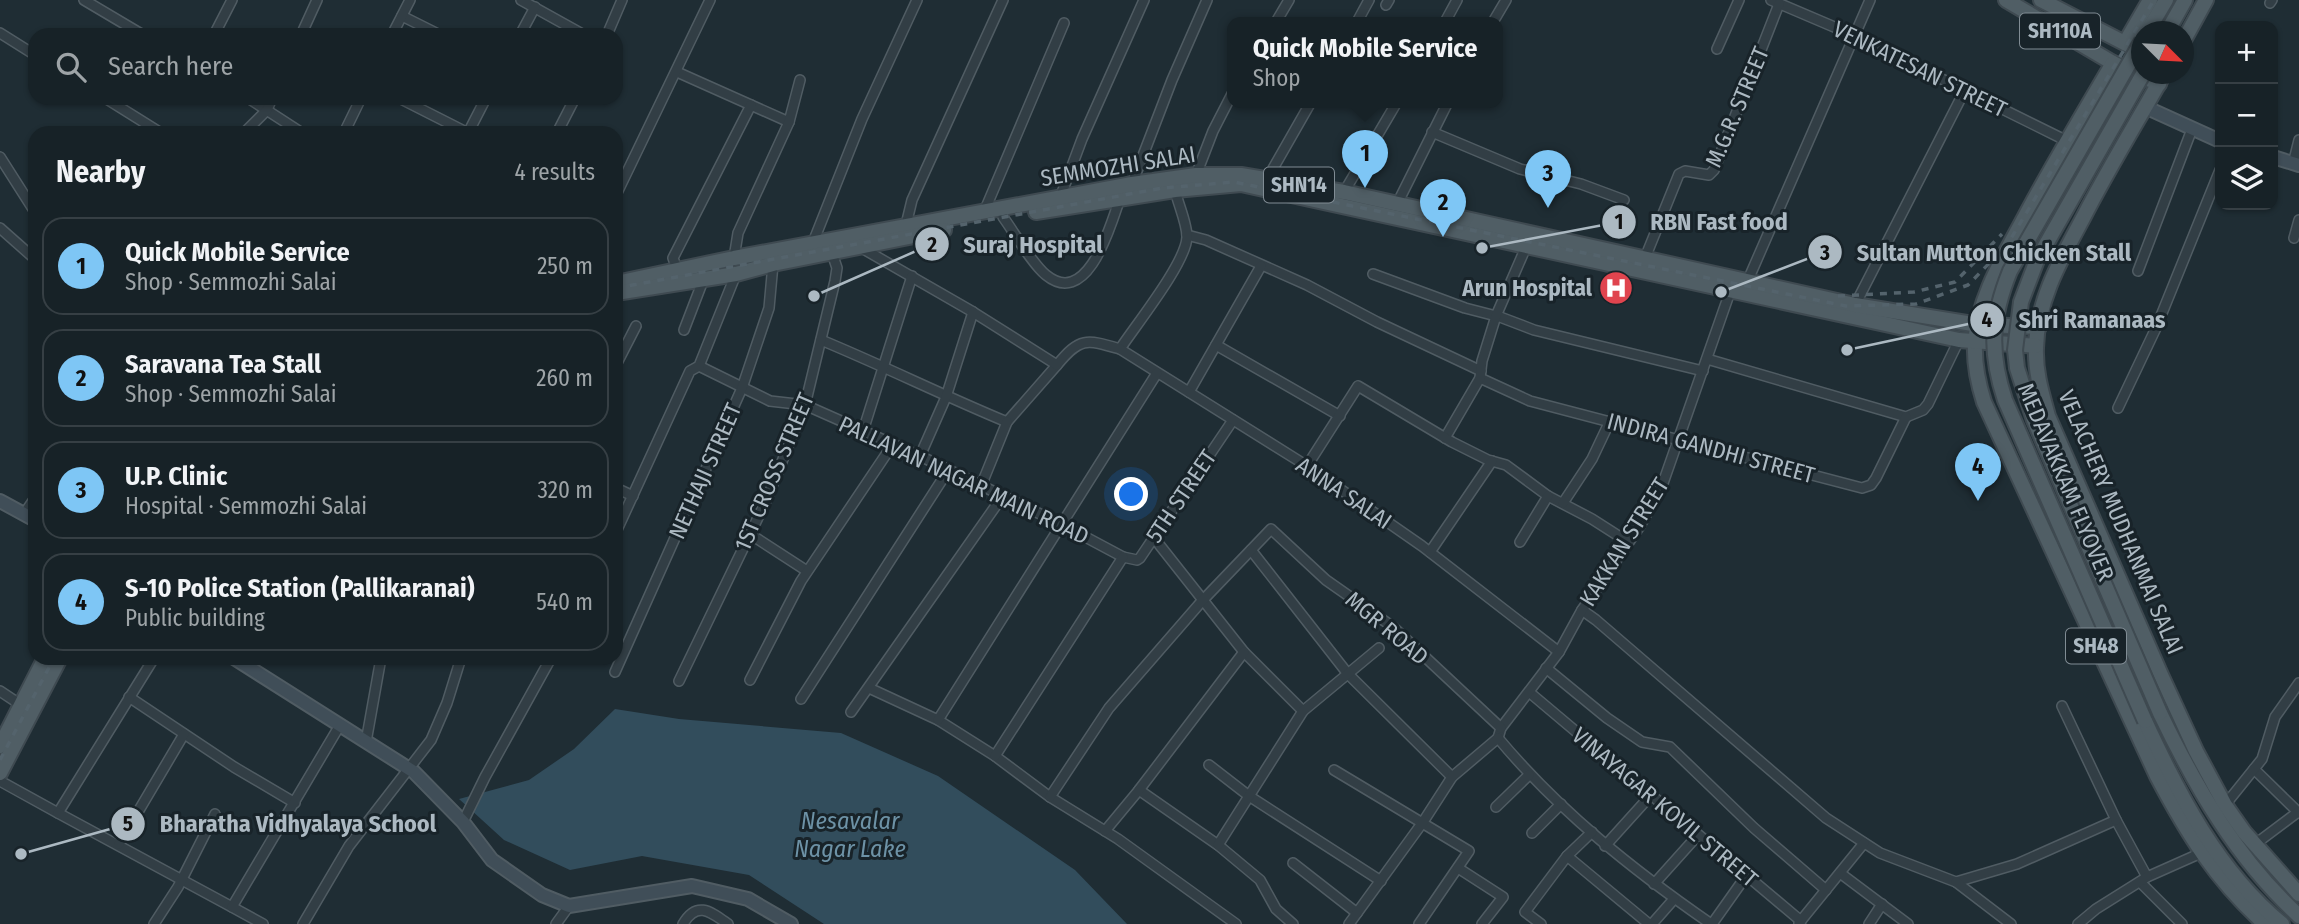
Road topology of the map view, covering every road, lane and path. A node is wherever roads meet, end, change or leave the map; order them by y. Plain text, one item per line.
1 (84, 0) edge
2 (232, 0) edge
3 (317, 0) edge
4 (410, 0) edge
5 (521, 0) edge
6 (622, 0) edge
7 (710, 0) edge
8 (917, 0) edge
9 (1003, 0) edge
10 (1144, 0) edge
11 (1207, 0) edge
12 (1289, 0) edge
13 (1369, 0) edge
14 (1457, 0) edge
15 (1506, 0) edge
16 (1739, 0) edge
17 (1870, 0) edge
18 (2006, 0) edge
19 (2040, 0) edge
20 (2150, 0) edge
21 (2166, 0) edge
22 (2185, 0) edge
23 (2206, 0) edge
24 (1775, 2) edge
25 (535, 7) junction
26 (402, 16) junction
27 (1279, 17) edge
28 (1360, 17) edge
29 (1448, 17) edge
30 (1496, 17) edge
31 (2154, 21) edge
32 (2173, 21) edge
33 (2194, 21) edge
34 (1063, 23) dead end
35 (131, 28) edge
36 (218, 28) edge
37 (304, 28) edge
38 (396, 28) edge
39 (426, 28) edge
40 (524, 28) edge
41 (572, 28) edge
42 (610, 28) edge
43 (0, 33) edge
44 (1853, 35) junction
45 (2125, 43) junction
46 (2131, 46) edge
47 (1717, 49) dead end
48 (28, 51) edge
49 (2131, 59) edge
50 (2113, 63) junction
51 (2131, 69) edge
52 (677, 72) junction
53 (800, 80) dead end
54 (2137, 84) edge
55 (2159, 84) edge
56 (1965, 90) junction
57 (1227, 104) edge
58 (116, 105) edge
59 (259, 105) edge
60 (269, 105) edge
61 (358, 105) edge
62 (413, 105) edge
63 (482, 105) edge
64 (571, 105) edge
65 (751, 105) junction
66 (2145, 107) junction
67 (1308, 108) edge
68 (1393, 108) edge
69 (1445, 108) edge
70 (267, 110) junction
71 (789, 122) junction
72 (150, 126) edge
73 (251, 126) edge
74 (291, 126) edge
75 (347, 126) edge
76 (454, 126) edge
77 (472, 126) edge
78 (561, 126) edge
79 (2192, 129) junction
80 (1432, 132) junction
81 (2215, 139) edge
82 (2299, 140) edge
83 (2067, 141) junction
84 (0, 157) edge
85 (2278, 159) edge
86 (2296, 164) edge
87 (1196, 174) junction
88 (1267, 180) junction
89 (623, 181) edge
90 (2215, 182) edge
91 (1132, 184) junction
92 (1173, 184) junction
93 (1344, 192) junction
94 (1060, 198) junction
95 (1120, 198) junction
96 (28, 201) edge
97 (1624, 201) dead end
98 (1397, 204) junction
99 (2031, 207) junction
100 (984, 212) junction
101 (1003, 217) junction
102 (2299, 220) edge
103 (0, 228) edge
104 (904, 233) junction
105 (2075, 233) junction
106 (1187, 235) junction
107 (2294, 238) dead end
108 (812, 245) junction
109 (860, 247) junction
110 (1526, 247) junction
111 (28, 253) edge
112 (832, 253) junction
113 (734, 258) junction
114 (1645, 258) junction
115 (773, 264) junction
116 (1261, 266) junction
117 (2138, 271) dead end
118 (736, 274) junction
119 (1373, 274) dead end
120 (678, 276) junction
121 (912, 276) junction
122 (704, 278) junction
123 (1748, 280) junction
124 (623, 282) edge
125 (1731, 289) junction
126 (623, 291) edge
127 (1855, 305) junction
128 (973, 312) junction
129 (1496, 316) junction
130 (1979, 325) junction
131 (636, 326) dead end
132 (2039, 327) junction
133 (684, 330) dead end
134 (821, 340) junction
135 (1959, 340) junction
136 (1975, 343) junction
137 (1216, 345) junction
138 (2036, 346) junction
139 (1119, 349) junction
140 (623, 351) edge
141 (1707, 359) junction
142 (884, 365) junction
143 (1056, 365) junction
144 (699, 366) junction
145 (1703, 371) junction
146 (1157, 373) junction
147 (1480, 374) junction
148 (742, 388) junction
149 (1189, 393) junction
150 (946, 397) junction
151 (805, 405) junction
152 (2118, 408) dead end
153 (1340, 416) junction
154 (1906, 417) junction
155 (1233, 420) junction
156 (1610, 421) junction
157 (1007, 422) junction
158 (863, 431) junction
159 (1445, 438) junction
160 (1679, 442) junction
161 (893, 444) junction
162 (920, 456) junction
163 (1492, 461) junction
164 (1307, 466) junction
165 (949, 469) junction
166 (981, 486) junction
167 (623, 491) edge
168 (633, 496) junction
169 (1548, 496) junction
170 (1002, 497) junction
171 (0, 501) edge
172 (1563, 503) junction
173 (28, 516) edge
174 (623, 517) edge
175 (1063, 525) junction
176 (750, 534) junction
177 (1154, 538) junction
178 (1520, 542) dead end
179 (1629, 542) junction
180 (1251, 550) junction
181 (1430, 552) junction
182 (1123, 557) junction
183 (807, 571) junction
184 (1202, 601) junction
185 (1582, 610) junction
186 (1379, 648) dead end
187 (1244, 652) junction
188 (1559, 652) junction
189 (623, 654) edge
190 (41, 665) edge
191 (56, 665) edge
192 (150, 665) edge
193 (245, 665) edge
194 (380, 665) edge
195 (459, 665) edge
196 (547, 665) edge
197 (618, 665) edge
198 (1546, 668) junction
199 (615, 672) dead end
200 (1348, 674) junction
201 (750, 680) dead end
202 (679, 681) dead end
203 (2299, 684) edge
204 (869, 688) junction
205 (0, 691) edge
206 (1529, 692) junction
207 (129, 697) junction
208 (800, 699) dead end
209 (21, 705) junction
210 (2062, 706) dead end
211 (1303, 710) junction
212 (851, 712) dead end
213 (938, 720) junction
214 (340, 725) junction
215 (1500, 733) junction
216 (184, 734) junction
217 (366, 742) junction
218 (0, 746) edge
219 (995, 756) junction
220 (1209, 765) dead end
221 (408, 768) junction
222 (2254, 769) junction
223 (1334, 770) dead end
224 (0, 773) edge
225 (1529, 775) junction
226 (1452, 777) junction
227 (0, 781) edge
228 (1139, 790) junction
229 (1651, 795) junction
230 (1249, 796) junction
231 (1050, 797) junction
232 (295, 803) junction
233 (1561, 804) junction
234 (2225, 805) junction
235 (1496, 807) dead end
236 (58, 813) junction
237 (2298, 813) edge
238 (215, 814) dead end
239 (2116, 820) junction
240 (463, 822) junction
241 (1423, 822) junction
242 (1105, 831) junction
243 (1592, 832) junction
244 (1532, 833) dead end
245 (1698, 835) junction
246 (1864, 843) junction
247 (119, 844) junction
248 (1218, 845) junction
249 (2254, 845) junction
250 (1605, 846) junction
251 (2201, 853) junction
252 (1567, 856) junction
253 (1293, 863) dead end
254 (1458, 868) junction
255 (1840, 873) junction
256 (1746, 876) junction
257 (2144, 879) junction
258 (181, 881) junction
259 (1381, 881) junction
260 (1956, 882) junction
261 (1654, 884) junction
262 (1826, 890) junction
263 (2299, 894) edge
264 (1674, 899) junction
265 (1882, 904) junction
266 (569, 906) junction
267 (232, 907) junction
268 (1357, 914) junction
269 (2299, 916) edge
270 (1699, 921) edge
271 (784, 922) edge
272 (1800, 922) edge
273 (154, 924) edge
274 (263, 924) edge
275 (303, 924) edge
276 (556, 924) edge
277 (683, 924) edge
278 (729, 924) edge
279 (1236, 924) edge
280 (1293, 924) edge
281 (1349, 924) edge
282 (1419, 924) edge
283 (1482, 924) edge
284 (1541, 924) edge
285 (1650, 924) edge
286 (1711, 924) edge
287 (1868, 924) edge
288 (1908, 924) edge
289 (2011, 924) edge
290 (2078, 924) edge
291 (2182, 924) edge
292 (2265, 924) edge
293 (2283, 924) edge

1 - 35 street
2 - 36 street
3 - 37 street
4 - 26 street
5 - 25 street
6 - 42 street
7 - 52 street
8 - 108 street
9 - 104 street
10 - 94 street
11 - 91 street
12 - 27 street
13 - 28 street
14 - 29 street
15 - 30 street
16 - 47 street
17 - 44 street
18 - 50 main road, SH110A
19 - 45 main road, SH110A
20 - 45 main road
21 - 31 main road
22 - 32 main road
23 - 33 main road
24 - 44 street, VENKATESAN STREET
24 - 114 street, M.G.R. STREET
25 - 40 street
25 - 41 street
26 - 38 street
26 - 39 street
34 - 100 street
43 - 48 street
44 - 56 street, VENKATESAN STREET
44 - 123 street
45 - 46 main road, SH110A
49 - 293 main road, MEDAVAKKAM FLYOVER, bridge
50 - 51 main road, SH110A
50 - 83 main road, SH48
52 - 65 street
52 - 89 street
53 - 71 street
54 - 269 main road, bridge
55 - 66 main road, VELACHERY MUDHANMAI SALAI / SH48
56 - 83 street, VENKATESAN STREET
56 - 127 street
57 - 87 street
58 - 72 street
59 - 70 street
60 - 70 street
61 - 75 street
62 - 76 street
63 - 77 street
64 - 78 street
65 - 71 street
65 - 120 street
66 - 79 street
66 - 105 main road, VELACHERY MUDHANMAI SALAI / SH48
67 - 88 street
68 - 93 street
69 - 80 street
70 - 73 street
70 - 74 street
71 - 113 street
79 - 81 street
79 - 117 street
80 - 97 street
80 - 98 street
82 - 86 street
83 - 99 main road, SH48
84 - 96 street
85 - 86 street
87 - 88 main road, SEMMOZHI SALAI / SHN14
87 - 92 main road, SEMMOZHI SALAI / SHN14
88 - 93 main road, SEMMOZHI SALAI / SHN14
90 - 152 street
91 - 92 main road, SEMMOZHI SALAI / SHN14
91 - 94 main road, SEMMOZHI SALAI / SHN14
92 - 95 main road, SEMMOZHI SALAI / SHN14
92 - 106 street
92 - 110 main road, SEMMOZHI SALAI / SHN14
93 - 98 main road, SEMMOZHI SALAI / SHN14
94 - 100 main road, SEMMOZHI SALAI / SHN14
95 - 101 main road, SEMMOZHI SALAI / SHN14
95 - 101 street
98 - 114 main road, SEMMOZHI SALAI / SHN14
99 - 105 main road
99 - 130 main road, SH48
100 - 104 main road, SEMMOZHI SALAI / SHN14
101 - 104 main road, SEMMOZHI SALAI / SHN14
102 - 107 street
103 - 111 street
104 - 108 main road, SEMMOZHI SALAI / SHN14
104 - 109 main road, SEMMOZHI SALAI / SHN14
105 - 132 main road, VELACHERY MUDHANMAI SALAI / SH48
106 - 116 street, INDIRA GANDHI STREET
106 - 139 street
108 - 113 main road, SEMMOZHI SALAI / SHN14
109 - 112 main road, SEMMOZHI SALAI / SHN14
109 - 121 street
110 - 125 main road, SEMMOZHI SALAI / SHN14
110 - 129 street
112 - 115 main road, SEMMOZHI SALAI / SHN14
112 - 134 street, 1ST CROSS STREET
113 - 120 main road, SEMMOZHI SALAI / SHN14
114 - 123 main road, SEMMOZHI SALAI / SHN14
115 - 118 main road, SEMMOZHI SALAI / SHN14
115 - 148 street, NETHAJI STREET
116 - 137 street
116 - 147 street, INDIRA GANDHI STREET
118 - 122 main road, SEMMOZHI SALAI / SHN14
118 - 144 street
119 - 129 street
120 - 122 main road, SEMMOZHI SALAI / SHN14
120 - 124 main road, SEMMOZHI SALAI / SHN14
120 - 126 main road, SEMMOZHI SALAI / SHN14
121 - 128 street
121 - 142 street
122 - 133 street
123 - 127 main road, SEMMOZHI SALAI / SHN14
125 - 135 main road, SEMMOZHI SALAI / SHN14
125 - 141 street, KAKKAN STREET
127 - 130 main road, SEMMOZHI SALAI / SHN14
128 - 143 street
128 - 150 street
129 - 145 street
129 - 147 street
130 - 132 main road, SEMMOZHI SALAI / SHN14
130 - 136 main road, SH48
131 - 140 street
132 - 138 main road, VELACHERY MUDHANMAI SALAI / SH48
134 - 142 street
134 - 151 street, 1ST CROSS STREET
135 - 136 main road, SEMMOZHI SALAI / SHN14
135 - 154 street
136 - 138 main road, SEMMOZHI SALAI / SHN14
136 - 251 main road, SH48
137 - 149 street
137 - 153 street
138 - 234 main road, VELACHERY MUDHANMAI SALAI / SH48
139 - 143 street
139 - 146 street, ANNA SALAI
141 - 145 street, KAKKAN STREET
141 - 154 street
142 - 150 street
142 - 158 street
143 - 157 street
144 - 148 street, PALLAVAN NAGAR MAIN ROAD
144 - 168 street
145 - 160 street, KAKKAN STREET
146 - 149 street, ANNA SALAI
146 - 175 street
147 - 156 street, INDIRA GANDHI STREET
147 - 159 street
148 - 151 street, PALLAVAN NAGAR MAIN ROAD
148 - 189 street, NETHAJI STREET
149 - 155 street, ANNA SALAI
150 - 157 street
150 - 162 street
151 - 158 street, PALLAVAN NAGAR MAIN ROAD
151 - 176 street, 1ST CROSS STREET
153 - 159 street
153 - 164 street
154 - 160 street, INDIRA GANDHI STREET
155 - 164 street, ANNA SALAI
155 - 177 street, 5TH STREET
156 - 160 street, INDIRA GANDHI STREET
156 - 172 street
157 - 166 street
158 - 161 street, PALLAVAN NAGAR MAIN ROAD
159 - 163 street
160 - 179 street, KAKKAN STREET
161 - 162 street, PALLAVAN NAGAR MAIN ROAD
161 - 183 street
162 - 165 street, PALLAVAN NAGAR MAIN ROAD
163 - 169 street
163 - 181 street
164 - 181 street, ANNA SALAI
165 - 166 street, PALLAVAN NAGAR MAIN ROAD
165 - 208 street
166 - 170 street, PALLAVAN NAGAR MAIN ROAD
167 - 168 street
168 - 174 street
169 - 172 street
169 - 178 street
170 - 175 street, PALLAVAN NAGAR MAIN ROAD
170 - 204 street
171 - 173 street
172 - 179 street
175 - 182 street, PALLAVAN NAGAR MAIN ROAD
175 - 213 street
176 - 183 street
176 - 202 street, 1ST CROSS STREET
177 - 182 street, 5TH STREET
177 - 184 street
179 - 185 street, KAKKAN STREET
180 - 184 street
180 - 200 street
180 - 215 street, MGR ROAD
181 - 188 street, ANNA SALAI
182 - 219 street
183 - 201 street
184 - 187 street
184 - 231 street
185 - 188 street, KAKKAN STREET
185 - 246 street
186 - 200 street
187 - 211 street
187 - 228 street
188 - 198 street, KAKKAN STREET
190 - 209 main road
191 - 224 main road
192 - 207 street
193 - 214 street
194 - 217 street
195 - 221 street
196 - 240 street
197 - 199 street, NETHAJI STREET
198 - 206 street, KAKKAN STREET
198 - 262 street
200 - 211 street
200 - 226 street
203 - 222 street
204 - 212 street
204 - 213 street
205 - 209 street
206 - 215 street, KAKKAN STREET
206 - 229 street, VINAYAGAR KOVIL STREET
207 - 216 street
207 - 236 street
209 - 218 main road
210 - 239 street
211 - 230 street
213 - 219 street
214 - 217 street
214 - 232 street
215 - 225 street, MGR ROAD
215 - 226 street, KAKKAN STREET
216 - 232 street
216 - 247 street
217 - 221 street
219 - 231 street
220 - 230 street
221 - 240 street
221 - 275 street
222 - 234 street
222 - 237 street
223 - 241 street
225 - 233 street, MGR ROAD
225 - 235 street
226 - 241 street, KAKKAN STREET
227 - 236 street
228 - 242 street
228 - 248 street
229 - 245 street, VINAYAGAR KOVIL STREET
229 - 250 street
230 - 248 street
230 - 259 street
231 - 242 street
232 - 267 street
233 - 243 street, MGR ROAD
233 - 244 street
234 - 249 main road, VELACHERY MUDHANMAI SALAI / SH48
236 - 247 street
237 - 249 street
238 - 258 street
239 - 257 street
239 - 260 street
240 - 266 street
241 - 254 street
241 - 259 street, KAKKAN STREET
242 - 279 street
243 - 250 street, MGR ROAD
243 - 252 street
245 - 256 street, VINAYAGAR KOVIL STREET
245 - 261 street
246 - 255 street
246 - 260 street
247 - 258 street
248 - 280 street
249 - 263 main road, VELACHERY MUDHANMAI SALAI / SH48
250 - 261 street, MGR ROAD
251 - 257 street
251 - 292 main road, SH48
252 - 284 street
252 - 285 street
253 - 268 street
254 - 282 street
254 - 283 street
255 - 262 street
255 - 265 street
256 - 272 street, VINAYAGAR KOVIL STREET
256 - 286 street
257 - 290 street
257 - 291 street
258 - 267 street
258 - 273 street
259 - 268 street, KAKKAN STREET
260 - 289 street
261 - 264 street, MGR ROAD
262 - 272 street
264 - 270 street, MGR ROAD
264 - 285 street
265 - 287 street
265 - 288 street
266 - 271 street
266 - 276 street
267 - 274 street
268 - 281 street, KAKKAN STREET
270 - 286 street, MGR ROAD
277 - 278 street

